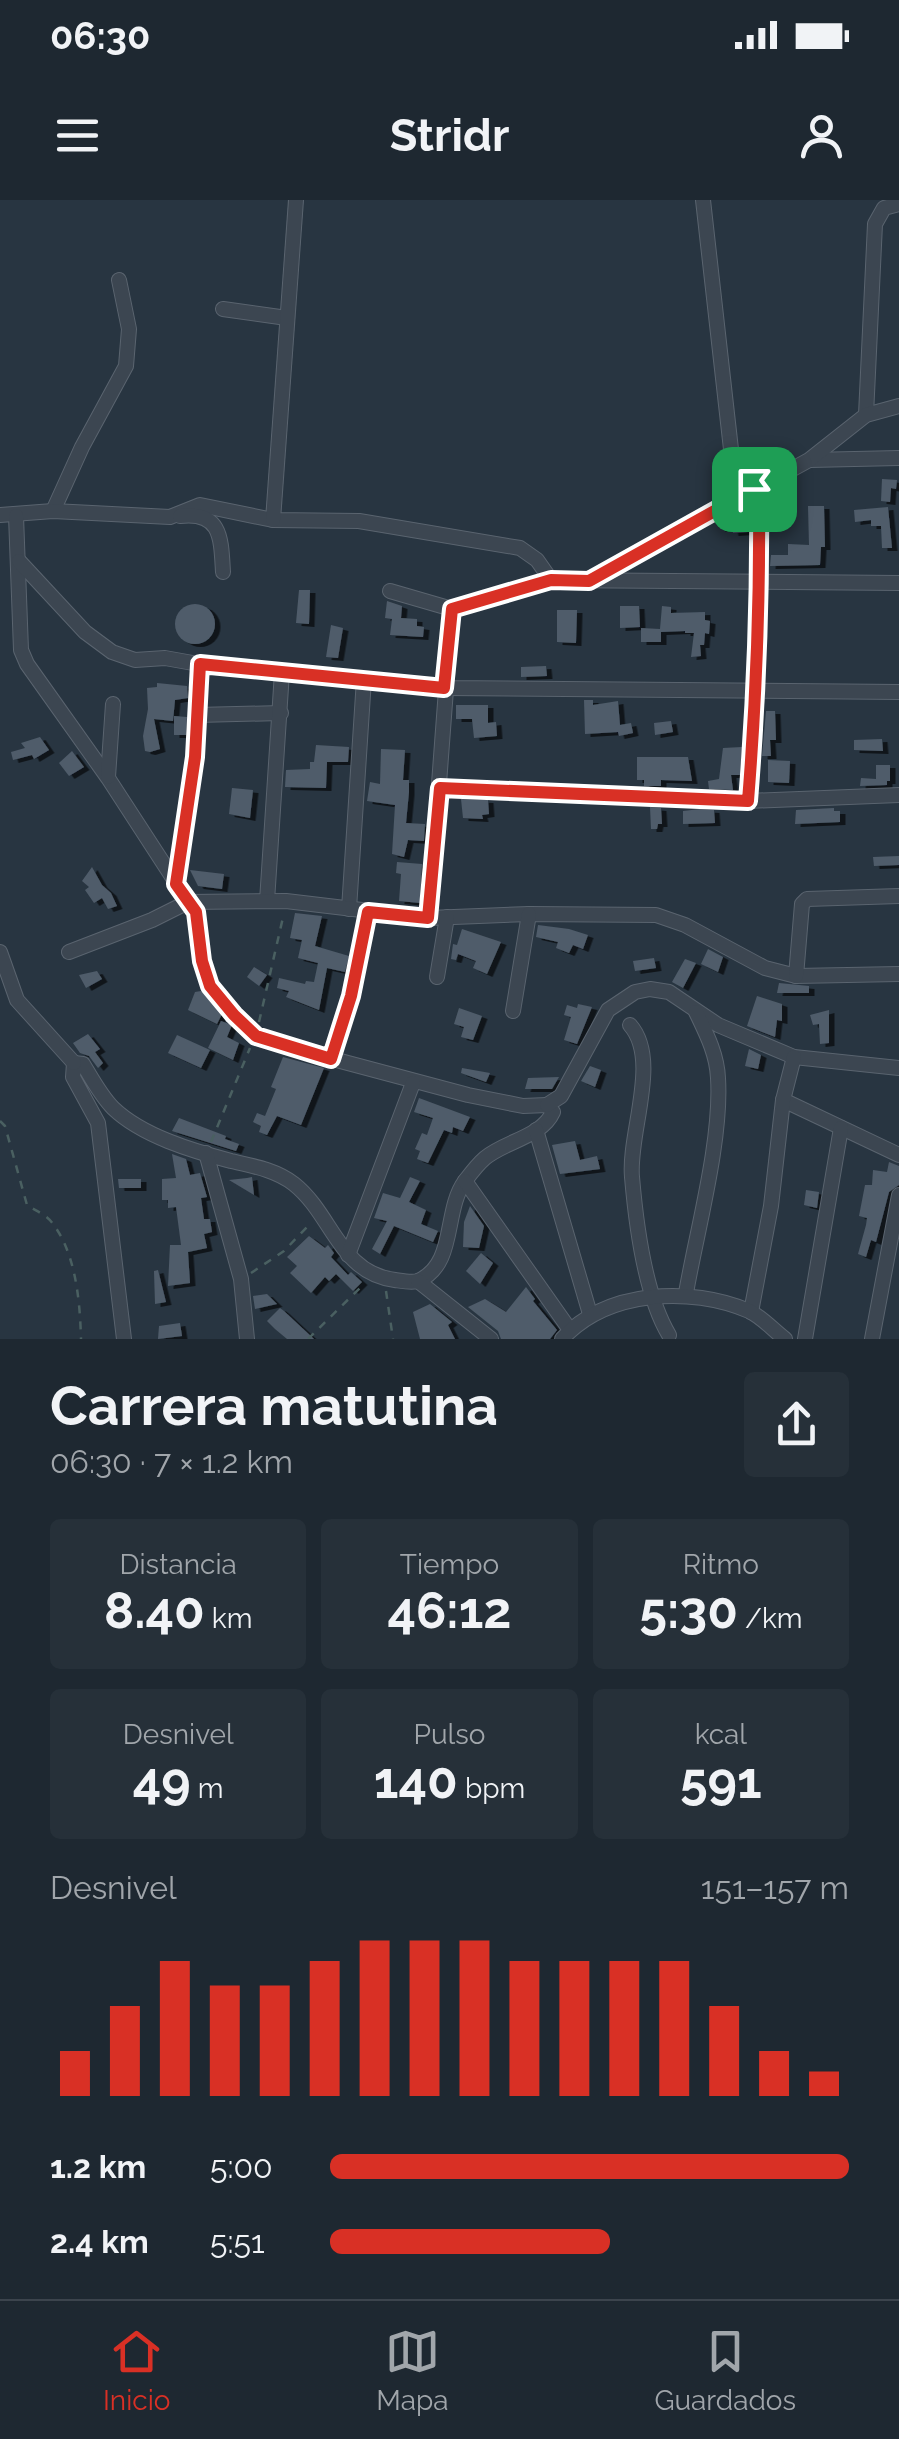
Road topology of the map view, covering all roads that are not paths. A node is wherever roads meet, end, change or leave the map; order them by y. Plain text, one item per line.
1 (296, 200) edge
2 (704, 200) edge
3 (899, 204) edge
4 (118, 280) dead end
5 (222, 309) dead end
6 (287, 318) junction
7 (899, 406) edge
8 (866, 416) junction
9 (899, 458) edge
10 (809, 460) junction
11 (754, 489) junction
12 (53, 511) junction
13 (0, 514) edge
14 (16, 516) junction
15 (170, 517) junction
16 (273, 520) junction
17 (19, 560) junction
18 (223, 572) dead end
19 (551, 580) junction
20 (589, 581) junction
21 (899, 583) edge
22 (760, 584) junction
23 (390, 591) dead end
24 (452, 609) junction
25 (200, 664) junction
26 (282, 672) junction
27 (364, 679) junction
28 (444, 688) junction
29 (756, 692) junction
30 (899, 692) edge
31 (113, 704) dead end
32 (281, 713) junction
33 (196, 715) junction
34 (108, 778) junction
35 (440, 788) junction
36 (899, 795) edge
37 (748, 801) junction
38 (176, 884) junction
39 (899, 896) edge
40 (267, 901) junction
41 (188, 902) junction
42 (349, 910) junction
43 (368, 912) junction
44 (528, 914) junction
45 (447, 916) junction
46 (428, 918) junction
47 (0, 952) edge
48 (69, 952) dead end
49 (899, 974) edge
50 (796, 976) junction
51 (437, 977) dead end
52 (513, 1012) dead end
53 (696, 1012) junction
54 (630, 1026) dead end
55 (794, 1057) junction
56 (331, 1059) junction
57 (74, 1064) junction
58 (899, 1068) edge
59 (413, 1082) junction
60 (783, 1100) junction
61 (547, 1105) junction
62 (841, 1128) junction
63 (536, 1130) junction
64 (206, 1153) junction
65 (899, 1154) edge
66 (465, 1181) junction
67 (899, 1195) edge
68 (348, 1255) junction
69 (418, 1280) junction
70 (686, 1293) junction
71 (651, 1298) junction
72 (751, 1312) junction
73 (590, 1314) junction
74 (669, 1335) dead end
75 (567, 1336) edge
76 (124, 1339) edge
77 (247, 1339) edge
78 (491, 1339) edge
79 (785, 1339) edge
80 (804, 1339) edge
81 (872, 1339) edge

1 - 6 street
2 - 11 street
3 - 8 street
4 - 12 street
5 - 6 street
6 - 16 street
7 - 8 street
8 - 10 street
9 - 10 street
10 - 11 street
11 - 20 street
11 - 22 street
12 - 14 street
12 - 15 street
13 - 14 street
14 - 17 street
15 - 16 street
15 - 18 street
16 - 19 street
17 - 25 street
17 - 34 street
19 - 20 street
19 - 24 street
20 - 22 street
21 - 22 street
22 - 29 street
23 - 24 street
24 - 28 street
25 - 26 street
25 - 33 street
26 - 27 street
26 - 32 street
27 - 28 street
27 - 42 street
28 - 29 street
28 - 35 street
29 - 30 street
29 - 37 street
31 - 34 street
32 - 33 street
32 - 40 street
33 - 38 street
34 - 38 street
35 - 37 street
35 - 46 street
36 - 37 street
38 - 41 street
39 - 50 street
40 - 41 street
40 - 42 street
41 - 48 street
41 - 56 street
42 - 43 street
43 - 46 street
43 - 56 street
44 - 45 street
44 - 50 street
44 - 52 street
45 - 46 street
45 - 51 street
47 - 57 street
49 - 50 street
53 - 55 street
53 - 61 street
53 - 70 street
54 - 71 street
55 - 58 street
55 - 60 street
56 - 59 street
57 - 64 street
57 - 76 street
59 - 61 street
59 - 68 street
60 - 62 street
60 - 72 street
61 - 63 street
62 - 65 street
62 - 80 street
63 - 66 street
63 - 73 street
64 - 68 street
64 - 77 street
66 - 69 street
66 - 75 street
67 - 81 street
68 - 69 street
69 - 78 street
70 - 71 street
70 - 72 street
71 - 73 street
71 - 74 street
72 - 79 street
73 - 75 street

